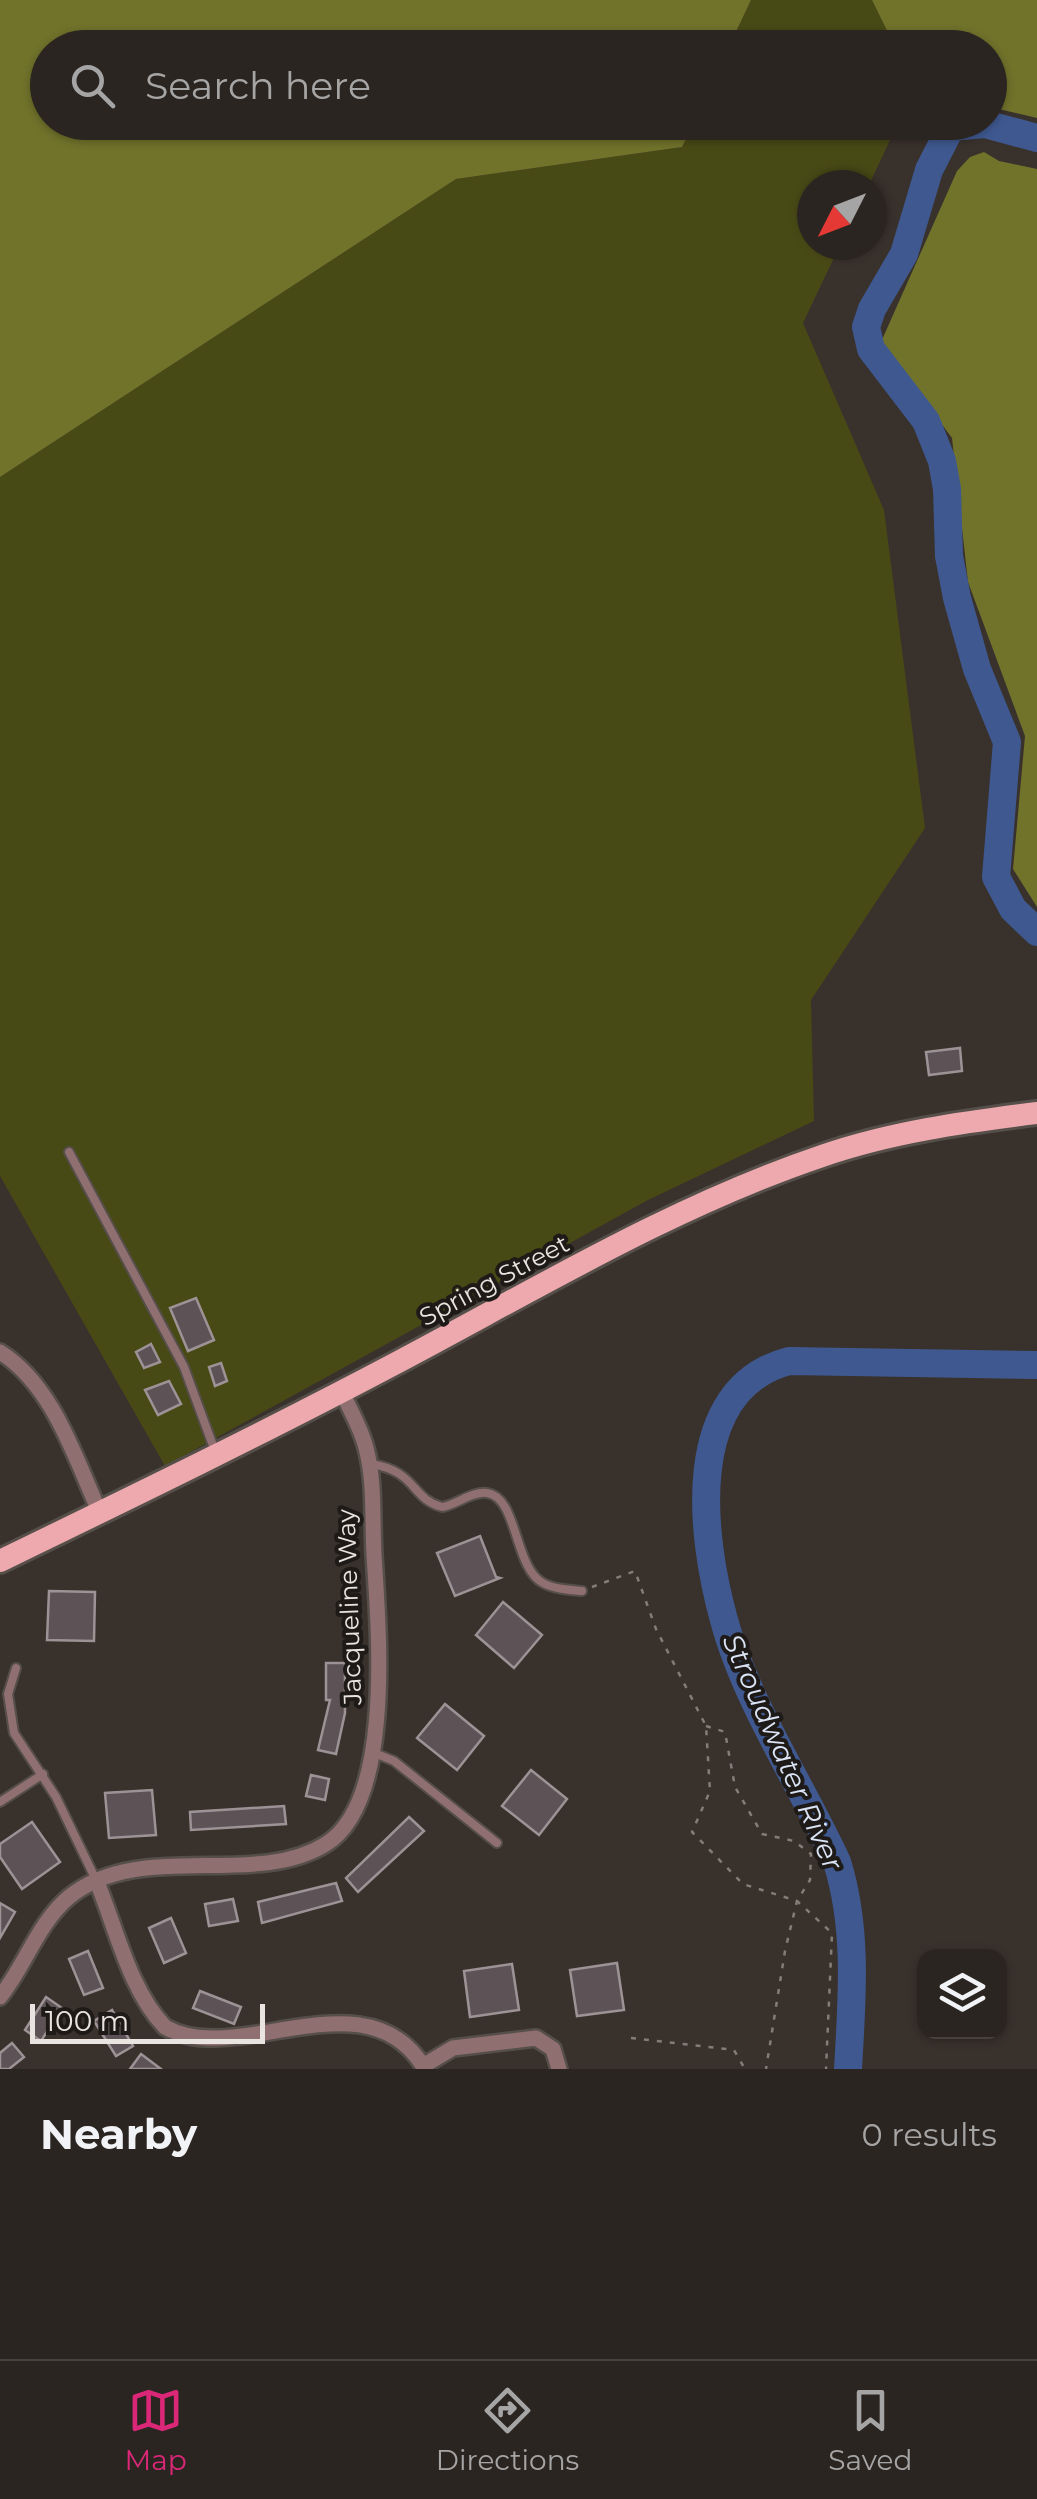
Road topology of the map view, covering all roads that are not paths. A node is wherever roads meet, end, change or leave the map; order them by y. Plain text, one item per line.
1 (1037, 1113) edge
2 (68, 1152) dead end
3 (0, 1352) edge
4 (342, 1392) junction
5 (216, 1455) junction
6 (369, 1464) junction
7 (100, 1513) junction
8 (0, 1561) edge
9 (582, 1592) road end
10 (16, 1668) dead end
11 (371, 1752) junction
12 (43, 1774) junction
13 (0, 1802) edge
14 (498, 1843) dead end
15 (96, 1882) junction
16 (0, 1997) edge
17 (424, 2067) edge
18 (559, 2069) edge

1 - 4 main road, Spring Street
2 - 5 lane
3 - 7 street
4 - 5 main road, Spring Street
4 - 6 street, Jacqueline Way
5 - 7 main road, Spring Street
6 - 9 lane
6 - 11 street, Jacqueline Way
7 - 8 main road, Spring Street
10 - 12 lane
11 - 14 lane
11 - 15 street, Jacqueline Way
12 - 13 lane
12 - 15 lane
15 - 16 street, Jacqueline Way
15 - 17 street
17 - 18 street

